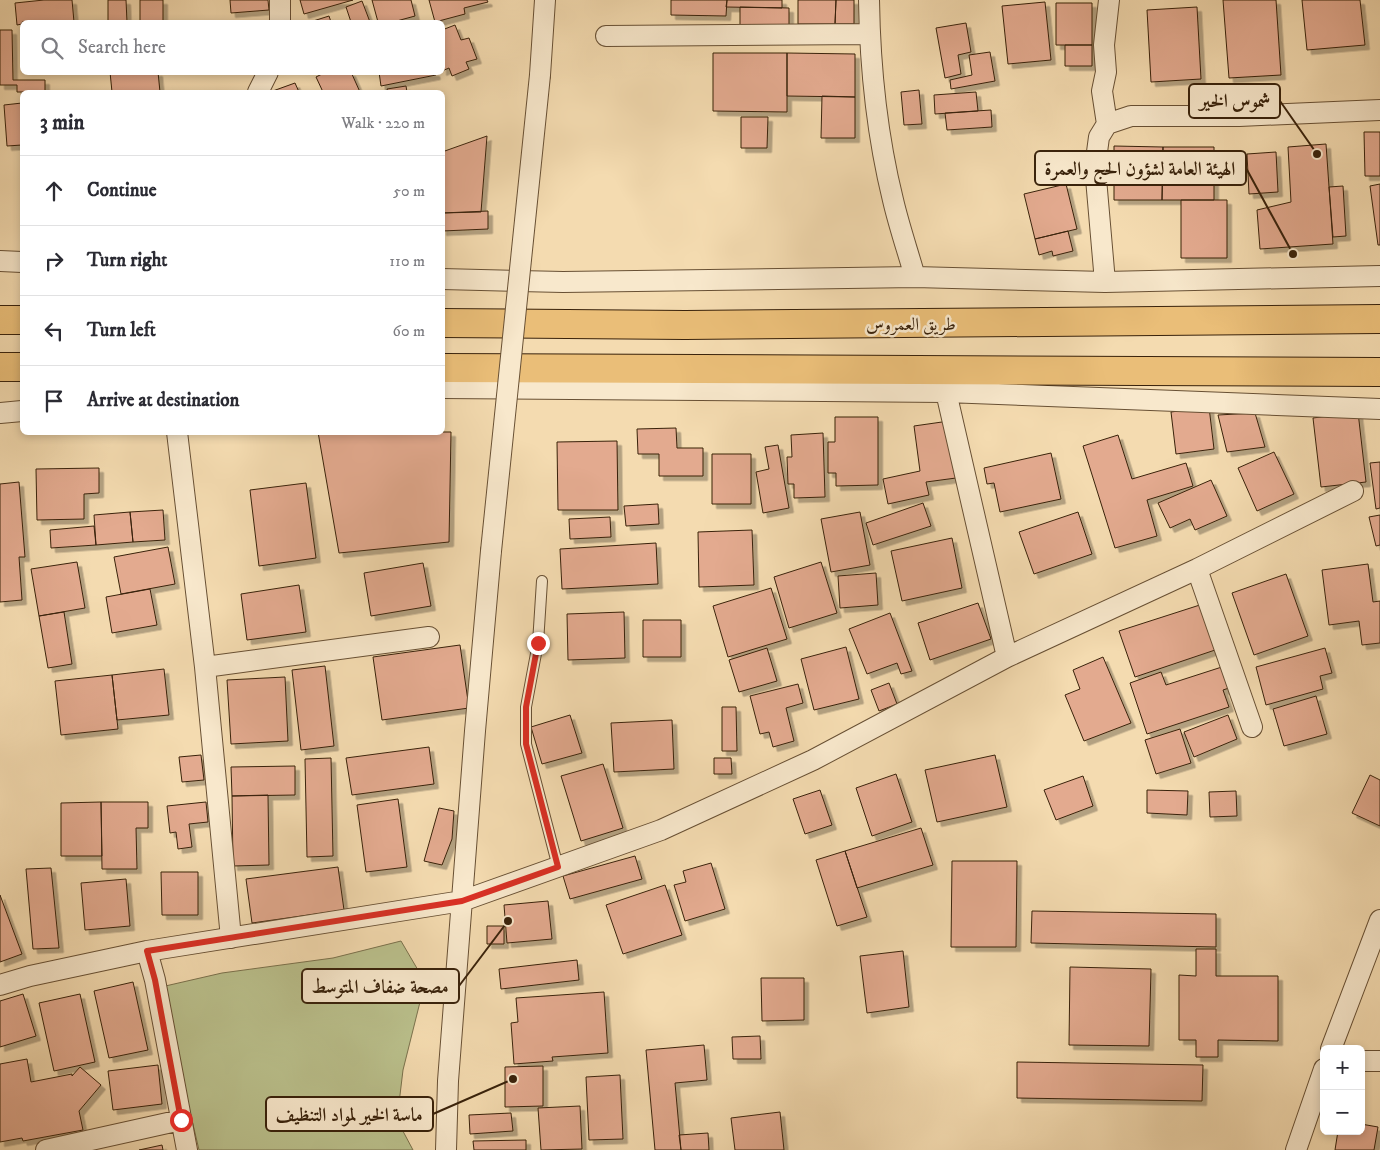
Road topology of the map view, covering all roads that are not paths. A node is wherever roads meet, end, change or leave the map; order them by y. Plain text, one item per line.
1 (280, 0) edge
2 (545, 0) edge
3 (869, 0) edge
4 (1109, 0) edge
5 (280, 20) edge
6 (870, 34) junction
7 (606, 36) dead end
8 (266, 75) edge
9 (259, 90) edge
10 (1380, 110) edge
11 (1107, 124) junction
12 (0, 261) edge
13 (20, 262) edge
14 (1380, 276) edge
15 (915, 277) junction
16 (445, 279) edge
17 (1105, 282) junction
18 (0, 320) edge
19 (20, 320) edge
20 (1380, 320) edge
21 (445, 323) edge
22 (0, 367) edge
23 (20, 367) edge
24 (445, 368) edge
25 (1380, 372) edge
26 (445, 388) edge
27 (946, 392) junction
28 (1380, 408) edge
29 (20, 411) edge
30 (0, 413) edge
31 (177, 435) edge
32 (1353, 491) dead end
33 (1197, 568) junction
34 (542, 581) dead end
35 (429, 637) dead end
36 (1006, 658) junction
37 (205, 667) junction
38 (1252, 727) dead end
39 (558, 867) junction
40 (462, 901) junction
41 (1380, 920) edge
42 (231, 938) junction
43 (147, 951) junction
44 (0, 985) edge
45 (1333, 1045) edge
46 (1365, 1061) edge
47 (1380, 1061) edge
48 (1320, 1081) edge
49 (181, 1120) junction
50 (46, 1150) edge
51 (187, 1150) edge
52 (446, 1150) edge
53 (1296, 1150) edge

1 - 5 street
2 - 40 street, bridge
3 - 6 street
4 - 11 street
6 - 7 street
6 - 15 street
8 - 9 street
10 - 11 street
11 - 17 street
12 - 13 street
14 - 17 street
15 - 16 street
15 - 17 street
18 - 19 main road
20 - 21 main road, طريق العمروس
22 - 23 main road
24 - 25 main road
26 - 27 street
27 - 28 street
27 - 36 street
29 - 30 street
31 - 37 street
32 - 33 street
33 - 36 street
33 - 38 street
34 - 39 lane
35 - 37 street
36 - 39 street
37 - 42 street
39 - 40 street
40 - 42 street
40 - 52 street
41 - 45 street
42 - 43 street
43 - 44 street
43 - 49 street
46 - 47 street
48 - 53 street
49 - 50 street
49 - 51 street

